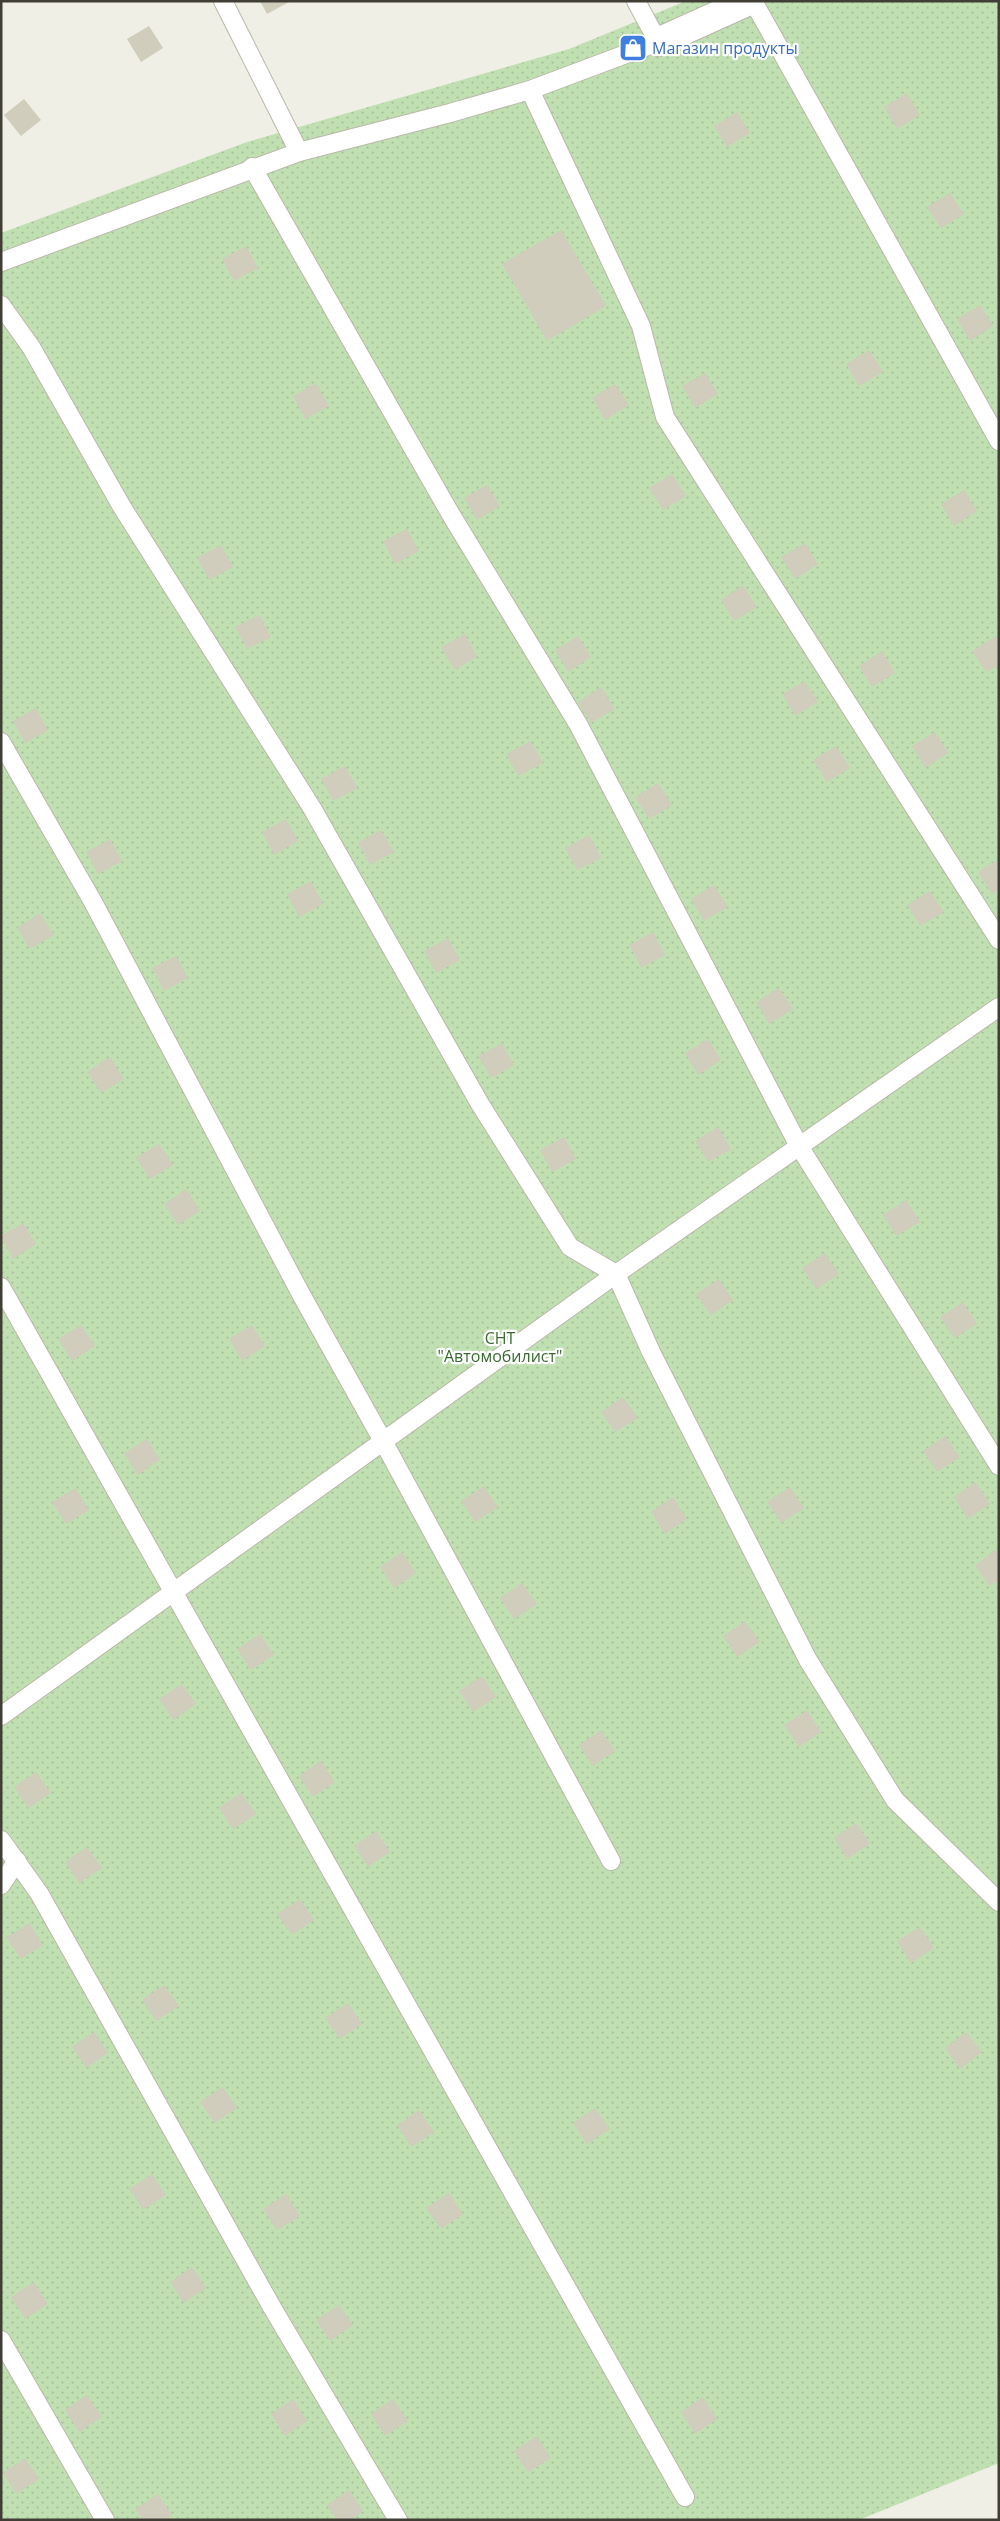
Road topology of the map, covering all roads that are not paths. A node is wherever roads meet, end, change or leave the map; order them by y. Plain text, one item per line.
1 (223, 1) edge
2 (636, 1) edge
3 (751, 1) edge
4 (658, 42) junction
5 (530, 90) junction
6 (299, 152) junction
7 (252, 168) junction
8 (1, 262) edge
9 (1, 305) edge
10 (999, 441) edge
11 (1, 742) edge
12 (999, 940) edge
13 (999, 1007) edge
14 (799, 1146) junction
15 (616, 1274) junction
16 (1, 1287) edge
17 (383, 1441) junction
18 (999, 1466) edge
19 (172, 1591) junction
20 (1, 1716) edge
21 (1, 1840) edge
22 (17, 1861) junction
23 (611, 1861) dead end
24 (1, 1885) edge
25 (999, 1902) edge
26 (1, 2340) edge
27 (685, 2497) dead end
28 (105, 2520) edge
29 (398, 2520) edge

1 - 6 lane
2 - 4 lane
3 - 4 street
3 - 10 lane
4 - 5 lane
5 - 6 lane
5 - 12 lane
6 - 7 lane
7 - 8 lane
7 - 14 lane
9 - 15 lane
11 - 17 lane
13 - 14 lane
14 - 15 lane
14 - 18 lane
15 - 17 lane
15 - 25 lane
16 - 19 lane
17 - 19 lane
17 - 23 lane
19 - 20 lane
19 - 27 lane
21 - 22 lane
22 - 24 lane
22 - 29 lane
26 - 28 lane

